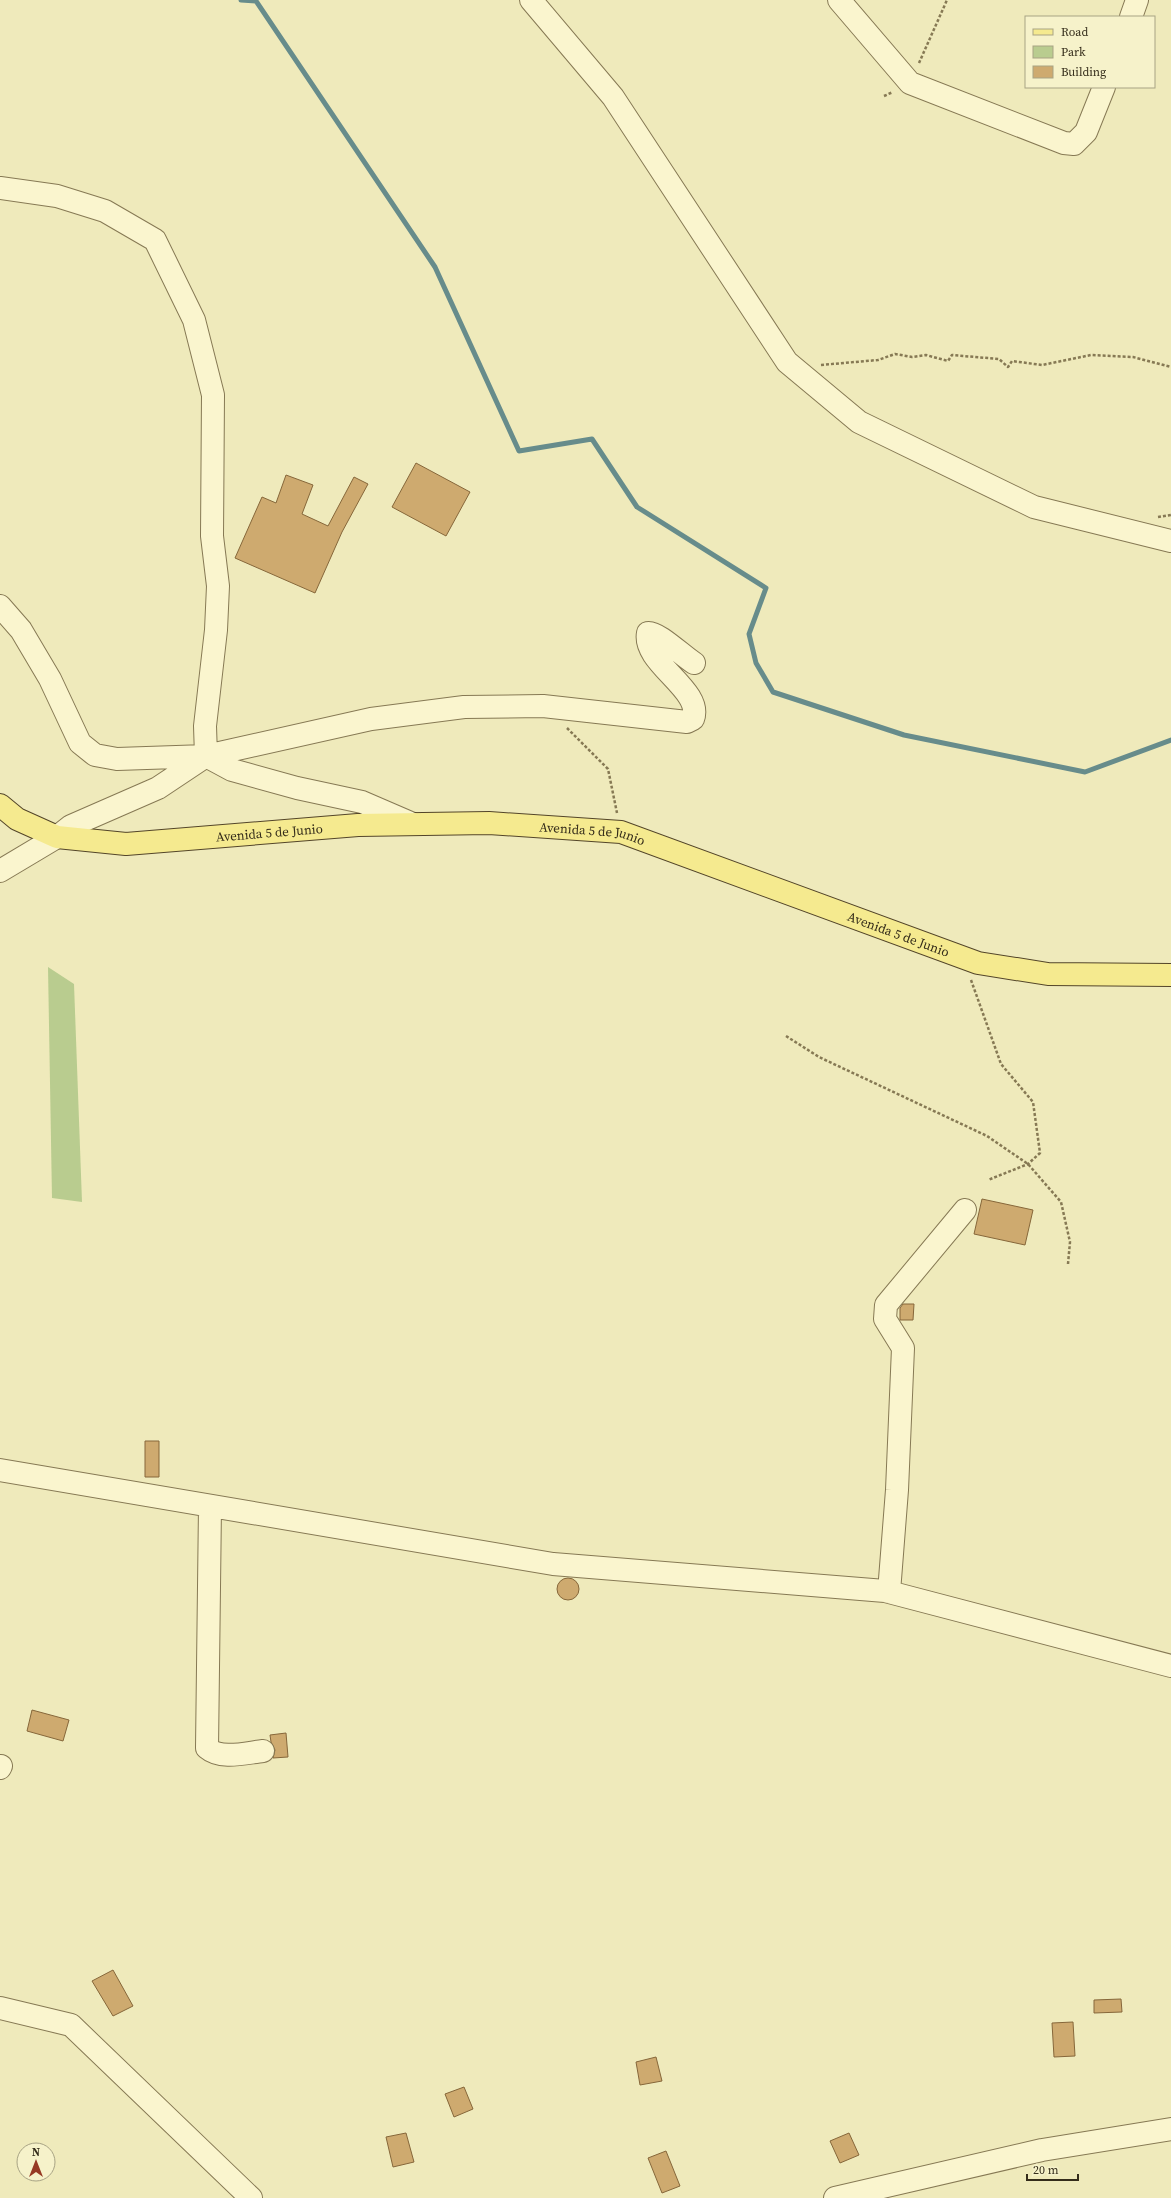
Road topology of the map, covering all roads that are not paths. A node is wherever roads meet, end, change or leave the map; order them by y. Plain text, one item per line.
1 (531, 0) edge
2 (839, 0) edge
3 (1137, 0) edge
4 (1131, 16) edge
5 (1104, 88) edge
6 (0, 188) edge
7 (1171, 541) edge
8 (0, 606) edge
9 (694, 663) dead end
10 (206, 756) junction
11 (0, 805) edge
12 (413, 824) junction
13 (57, 837) junction
14 (0, 871) edge
15 (1171, 975) edge
16 (965, 1210) dead end
17 (0, 1470) edge
18 (210, 1506) junction
19 (889, 1592) junction
20 (1171, 1666) edge
21 (263, 1752) dead end
22 (0, 2008) edge
23 (1171, 2129) edge
24 (251, 2198) edge
25 (835, 2198) edge

1 - 7 street
2 - 5 street
3 - 4 street
6 - 10 street
8 - 10 street
9 - 10 street
10 - 12 street
10 - 13 street
11 - 13 main road, Avenida 5 de Junio
12 - 13 main road, Avenida 5 de Junio
12 - 15 main road, Avenida 5 de Junio
13 - 14 street
16 - 19 street
17 - 18 street
18 - 19 street
18 - 21 street
19 - 20 street
22 - 24 street
23 - 25 street

